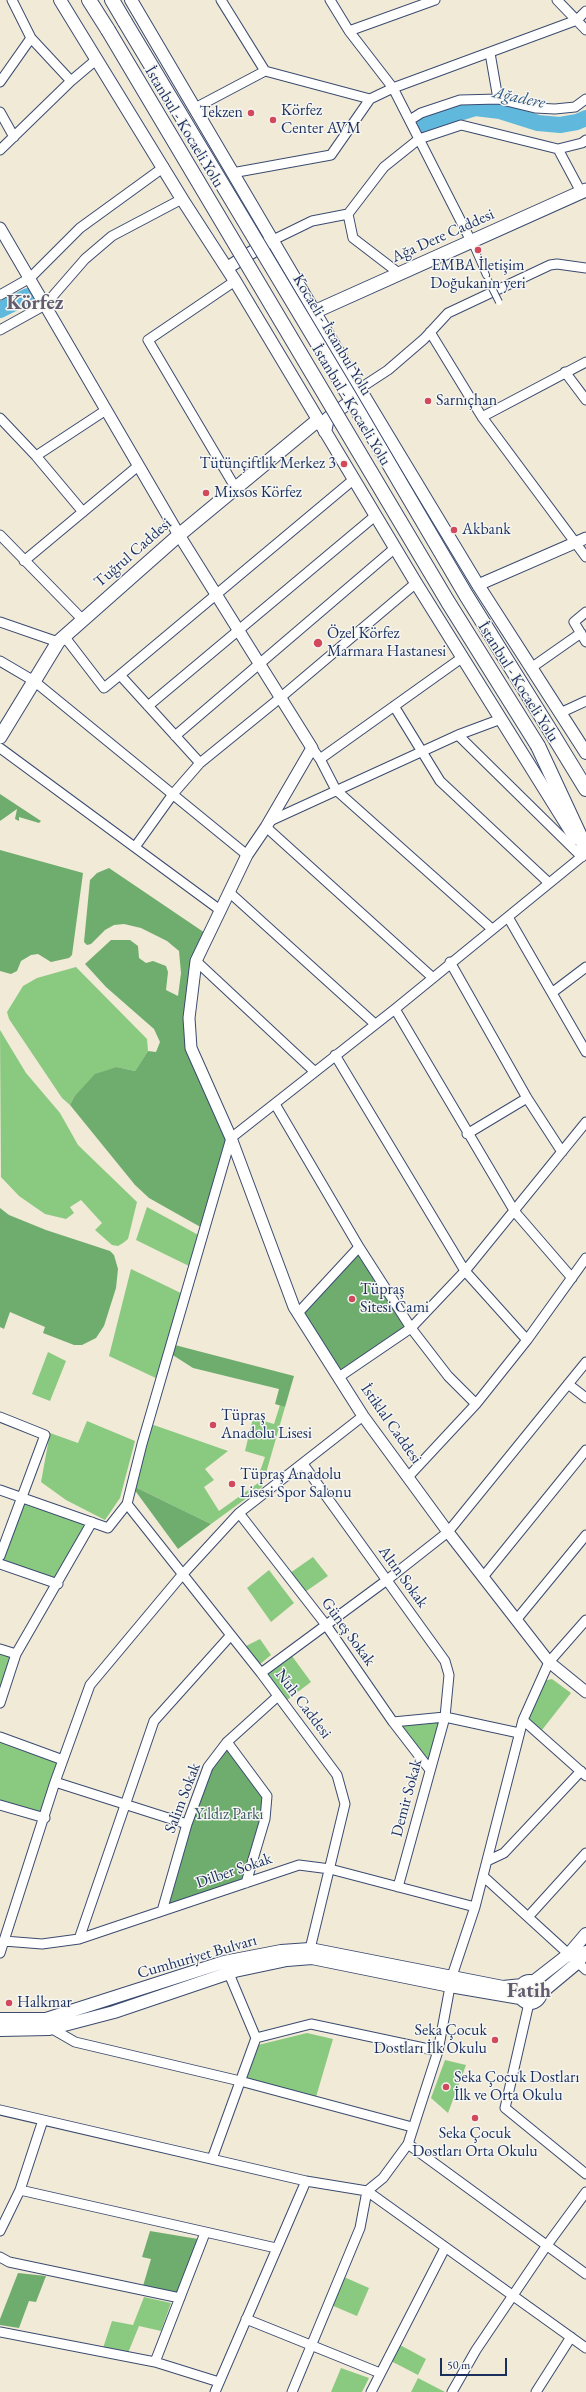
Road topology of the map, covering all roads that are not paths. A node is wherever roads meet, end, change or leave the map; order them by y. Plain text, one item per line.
1 (12, 0) edge
2 (60, 0) edge
3 (89, 0) edge
4 (112, 0) edge
5 (132, 0) edge
6 (221, 0) edge
7 (330, 0) edge
8 (435, 0) edge
9 (557, 0) edge
10 (586, 11) edge
11 (577, 20) junction
12 (349, 30) junction
13 (586, 30) edge
14 (31, 38) junction
15 (490, 53) junction
16 (97, 59) junction
17 (265, 71) junction
18 (71, 81) junction
19 (0, 82) edge
20 (393, 88) junction
21 (370, 99) junction
22 (498, 99) junction
23 (586, 99) edge
24 (195, 108) junction
25 (0, 112) edge
26 (410, 120) junction
27 (14, 137) junction
28 (419, 139) junction
29 (586, 140) edge
30 (558, 149) junction
31 (0, 150) edge
32 (164, 167) junction
33 (232, 173) junction
34 (584, 191) edge
35 (182, 199) junction
36 (348, 214) junction
37 (0, 228) edge
38 (271, 241) junction
39 (472, 243) junction
40 (227, 268) junction
41 (586, 268) edge
42 (400, 274) junction
43 (30, 278) junction
44 (235, 281) junction
45 (0, 296) edge
46 (499, 302) dead end
47 (45, 305) junction
48 (314, 312) junction
49 (0, 330) edge
50 (430, 332) junction
51 (586, 362) edge
52 (566, 372) junction
53 (359, 389) junction
54 (586, 400) edge
55 (367, 401) junction
56 (106, 410) junction
57 (482, 417) junction
58 (0, 418) edge
59 (318, 420) junction
60 (325, 432) junction
61 (36, 456) junction
62 (138, 466) junction
63 (354, 480) junction
64 (235, 487) junction
65 (83, 512) junction
66 (375, 516) junction
67 (0, 535) edge
68 (179, 535) junction
69 (586, 538) edge
70 (574, 542) junction
71 (395, 548) junction
72 (586, 557) edge
73 (24, 561) junction
74 (416, 583) junction
75 (478, 585) junction
76 (217, 596) junction
77 (586, 612) edge
78 (82, 619) junction
79 (0, 622) edge
80 (238, 630) junction
81 (581, 634) junction
82 (61, 639) junction
83 (586, 642) edge
84 (463, 657) junction
85 (0, 661) edge
86 (259, 664) junction
87 (532, 668) junction
88 (120, 675) junction
89 (34, 681) junction
90 (280, 698) junction
91 (586, 701) edge
92 (148, 706) junction
93 (394, 706) junction
94 (560, 713) junction
95 (501, 719) junction
96 (458, 735) junction
97 (175, 736) junction
98 (0, 737) edge
99 (538, 746) junction
100 (0, 748) edge
101 (312, 748) junction
102 (420, 752) junction
103 (586, 753) edge
104 (320, 759) junction
105 (200, 763) junction
106 (586, 789) edge
107 (336, 790) junction
108 (173, 794) junction
109 (268, 824) junction
110 (586, 826) edge
111 (135, 847) junction
112 (585, 854) edge
113 (247, 855) junction
114 (548, 883) junction
115 (229, 892) junction
116 (220, 910) junction
117 (508, 917) junction
118 (492, 929) junction
119 (196, 961) junction
120 (450, 962) junction
121 (586, 967) edge
122 (432, 977) junction
123 (553, 992) junction
124 (395, 1009) junction
125 (375, 1024) junction
126 (586, 1052) edge
127 (335, 1055) junction
128 (315, 1072) junction
129 (527, 1098) junction
130 (275, 1104) junction
131 (586, 1122) edge
132 (467, 1134) junction
133 (231, 1138) junction
134 (562, 1152) junction
135 (515, 1212) junction
136 (359, 1247) junction
137 (586, 1258) edge
138 (465, 1271) junction
139 (572, 1278) junction
140 (298, 1313) junction
141 (411, 1328) junction
142 (527, 1340) junction
143 (586, 1362) edge
144 (340, 1377) junction
145 (568, 1384) junction
146 (586, 1398) edge
147 (476, 1404) junction
148 (363, 1416) junction
149 (0, 1417) edge
150 (586, 1450) edge
151 (303, 1464) junction
152 (409, 1476) junction
153 (0, 1490) edge
154 (22, 1497) junction
155 (127, 1504) junction
156 (239, 1513) junction
157 (92, 1522) junction
158 (448, 1532) junction
159 (586, 1535) edge
160 (0, 1556) edge
161 (0, 1564) edge
162 (182, 1575) junction
163 (483, 1577) junction
164 (387, 1580) junction
165 (58, 1584) junction
166 (517, 1619) junction
167 (586, 1620) edge
168 (326, 1625) junction
169 (231, 1636) junction
170 (0, 1649) edge
171 (16, 1654) junction
172 (549, 1662) junction
173 (261, 1673) junction
174 (586, 1692) edge
175 (278, 1696) junction
176 (0, 1703) edge
177 (445, 1717) junction
178 (523, 1720) junction
179 (393, 1722) junction
180 (519, 1733) junction
181 (0, 1737) edge
182 (227, 1742) junction
183 (63, 1760) junction
184 (430, 1770) junction
185 (584, 1774) edge
186 (55, 1782) junction
187 (0, 1805) edge
188 (123, 1805) junction
189 (45, 1818) junction
190 (186, 1824) junction
191 (586, 1854) edge
192 (487, 1861) junction
193 (330, 1869) junction
194 (483, 1876) junction
195 (246, 1883) junction
196 (398, 1887) junction
197 (475, 1907) junction
198 (162, 1911) junction
199 (528, 1917) junction
200 (586, 1934) edge
201 (79, 1939) junction
202 (4, 1941) junction
203 (586, 1952) edge
204 (0, 1953) edge
205 (311, 1953) junction
206 (577, 1962) edge
207 (226, 1968) junction
208 (451, 1981) junction
209 (528, 1983) junction
210 (541, 1993) junction
211 (525, 2001) junction
212 (0, 2023) edge
213 (48, 2024) junction
214 (256, 2038) junction
215 (438, 2051) junction
216 (240, 2081) junction
217 (0, 2110) edge
218 (43, 2120) junction
219 (412, 2127) junction
220 (408, 2144) junction
221 (212, 2159) junction
222 (586, 2174) edge
223 (306, 2180) junction
224 (20, 2190) junction
225 (367, 2191) junction
226 (586, 2192) edge
227 (0, 2231) edge
228 (205, 2233) junction
229 (547, 2245) junction
230 (276, 2248) junction
231 (445, 2248) junction
232 (0, 2257) edge
233 (586, 2274) edge
234 (513, 2296) junction
235 (180, 2298) junction
236 (246, 2319) junction
237 (0, 2332) edge
238 (571, 2337) junction
239 (312, 2344) junction
240 (586, 2348) edge
241 (155, 2362) junction
242 (380, 2373) junction
243 (219, 2382) junction
244 (215, 2392) edge
245 (292, 2392) edge
246 (371, 2392) edge
247 (452, 2392) edge
248 (536, 2392) edge

1 - 14 street
2 - 16 main road
3 - 99 highway, İstanbul - Kocaeli Yolu, bridge
4 - 106 highway, Kocaeli - İstanbul Yolu, bridge
5 - 24 main road
6 - 17 street
7 - 12 street
8 - 12 street
9 - 11 street
10 - 11 street
11 - 13 street
11 - 15 street
12 - 20 street
14 - 18 street
14 - 19 street
15 - 20 street
15 - 22 street
16 - 18 street
16 - 32 main road
17 - 21 street
17 - 24 street
18 - 27 street
20 - 21 street
20 - 26 street
21 - 33 street
22 - 23 street
22 - 26 street
24 - 33 main road
25 - 27 street
26 - 28 street
27 - 31 street
28 - 30 street
28 - 36 street
28 - 39 street
29 - 30 street
30 - 34 street
32 - 35 main road
32 - 43 street
33 - 38 main road
34 - 39 main road, Ağa Dere Caddesi
35 - 40 main road
35 - 47 street
36 - 38 street
36 - 42 street
37 - 43 street
38 - 40 main road
38 - 48 main road
39 - 42 main road, Ağa Dere Caddesi
39 - 46 street, bridge
40 - 44 main road
41 - 50 street
42 - 48 main road, Ağa Dere Caddesi
43 - 45 street
43 - 47 street
44 - 59 main road
44 - 64 street
47 - 49 street
47 - 56 street
48 - 53 main road
50 - 53 street
50 - 57 street
51 - 52 street
52 - 54 street
52 - 57 street
53 - 55 main road
53 - 59 main road
55 - 60 main road
55 - 75 main road
56 - 61 street
56 - 62 street
57 - 70 street
58 - 61 street
59 - 60 main road
59 - 64 main road, Tuğrul Caddesi
60 - 63 main road
61 - 65 street
62 - 65 street
62 - 68 street
63 - 66 main road
63 - 76 street
64 - 68 main road, Tuğrul Caddesi
65 - 73 street
66 - 71 main road
66 - 80 street
67 - 73 street
68 - 76 street
68 - 78 main road, Tuğrul Caddesi
69 - 70 street
70 - 72 street
70 - 75 street
71 - 74 main road
71 - 86 street
73 - 78 street
74 - 84 main road
74 - 90 street
75 - 87 main road
76 - 80 street
76 - 88 street
77 - 81 street
78 - 82 main road, Tuğrul Caddesi
79 - 82 street
80 - 86 street
80 - 92 street
81 - 83 street
81 - 87 street
82 - 88 street
82 - 89 main road, Tuğrul Caddesi
84 - 93 street
84 - 95 main road
85 - 89 street
86 - 90 street
86 - 97 street
87 - 94 main road
88 - 92 street
89 - 98 main road, Tuğrul Caddesi
89 - 108 street
90 - 101 street
90 - 105 street
91 - 94 street
92 - 97 street
93 - 102 street
93 - 104 street
94 - 103 main road
95 - 96 street
95 - 112 main road
96 - 102 street
96 - 112 street
97 - 105 street
99 - 110 highway, İstanbul - Kocaeli Yolu
99 - 112 highway
100 - 111 street
101 - 104 street
101 - 109 street, İstiklal Caddesi
102 - 107 street
102 - 114 street
104 - 107 street
105 - 108 street
107 - 109 street
107 - 118 street
108 - 111 street
108 - 113 street
109 - 113 street, İstiklal Caddesi
109 - 122 street
111 - 116 street
112 - 114 street
113 - 115 street, İstiklal Caddesi
114 - 117 street
115 - 116 street, İstiklal Caddesi
115 - 125 street
116 - 119 street, İstiklal Caddesi
117 - 118 street
117 - 123 street
118 - 120 street
119 - 128 street
119 - 133 street, İstiklal Caddesi
120 - 122 street
120 - 129 street
121 - 123 street
122 - 124 street
123 - 126 street
124 - 125 street
124 - 132 street
125 - 127 street
127 - 128 street
127 - 138 street
128 - 130 street
129 - 132 street
129 - 134 street
130 - 133 street
130 - 136 street
131 - 134 street
132 - 135 street
133 - 140 street, İstiklal Caddesi
133 - 155 street
134 - 135 street
135 - 138 street
135 - 139 street
136 - 140 street
136 - 141 street
137 - 139 street
138 - 141 street
138 - 142 street
139 - 142 street
140 - 144 street, İstiklal Caddesi
141 - 144 street
141 - 147 street
142 - 147 street
143 - 145 street
144 - 148 street, İstiklal Caddesi
145 - 146 street
145 - 158 street
147 - 152 street
148 - 151 street
148 - 152 street, İstiklal Caddesi
149 - 154 street
150 - 163 street
151 - 156 street
151 - 164 street, Altın Sokak
152 - 158 street, İstiklal Caddesi
153 - 154 street
154 - 157 street
154 - 160 street
155 - 157 street
155 - 162 street, Nuh Caddesi
156 - 162 street
156 - 168 street, Güneş Sokak
157 - 165 street
158 - 163 street, İstiklal Caddesi
158 - 164 street
159 - 166 street
161 - 165 street
162 - 169 street, Nuh Caddesi
162 - 183 street
163 - 166 street, İstiklal Caddesi
164 - 168 street
164 - 177 street, Altın Sokak
165 - 171 street
166 - 172 street, İstiklal Caddesi
167 - 172 street
168 - 173 street
168 - 179 street, Güneş Sokak
169 - 173 street, Nuh Caddesi
169 - 188 street
170 - 171 street
171 - 176 street
172 - 174 street, İstiklal Caddesi
172 - 178 street
173 - 175 street, Nuh Caddesi
175 - 182 street, Salim Sokak
175 - 193 street, Nuh Caddesi
177 - 179 street
177 - 180 street
177 - 184 street, Demir Sokak
178 - 180 street
178 - 185 street
179 - 184 street, Güneş Sokak
180 - 192 street
181 - 183 street
182 - 190 street, Salim Sokak
182 - 195 street
183 - 186 street
184 - 196 street, Demir Sokak
185 - 192 street
186 - 188 street
186 - 189 street
187 - 189 street
188 - 190 street
188 - 201 street
189 - 202 street
190 - 198 street, Salim Sokak
191 - 199 street
192 - 194 street
193 - 195 street, Dilber Sokak
193 - 196 street, Dilber Sokak
193 - 205 street, Nuh Caddesi
194 - 197 street
194 - 199 street
195 - 198 street, Dilber Sokak
196 - 197 street, Dilber Sokak
197 - 208 street
198 - 201 street, Dilber Sokak
199 - 206 street
200 - 206 main road
201 - 202 street, Dilber Sokak
202 - 204 street
203 - 206 main road
205 - 207 main road, Cumhuriyet Bulvarı
205 - 208 main road, Cumhuriyet Bulvarı
206 - 209 main road
206 - 210 main road
207 - 213 main road, Cumhuriyet Bulvarı
207 - 214 street
208 - 209 main road, Cumhuriyet Bulvarı
208 - 211 main road, Cumhuriyet Bulvarı
208 - 215 street
209 - 210 main road
209 - 211 main road
210 - 211 main road
211 - 222 street
212 - 213 main road, Cumhuriyet Bulvarı
213 - 216 street
214 - 215 street
214 - 216 street
215 - 219 street
216 - 219 street
216 - 221 street
217 - 218 street
218 - 221 street
218 - 224 street
219 - 220 street
220 - 225 street
220 - 229 street
221 - 223 street
223 - 225 street
223 - 230 street
224 - 227 street
224 - 228 street
225 - 231 street
225 - 239 street
226 - 229 street
228 - 230 street
228 - 235 street
229 - 233 street
229 - 234 street
230 - 236 street
231 - 234 street
231 - 242 street
232 - 235 street
234 - 238 street
234 - 247 street
235 - 241 street
236 - 239 street
236 - 243 street
237 - 241 street
238 - 240 street
238 - 248 street
239 - 242 street
239 - 245 street
241 - 243 street
242 - 246 street
243 - 244 street

